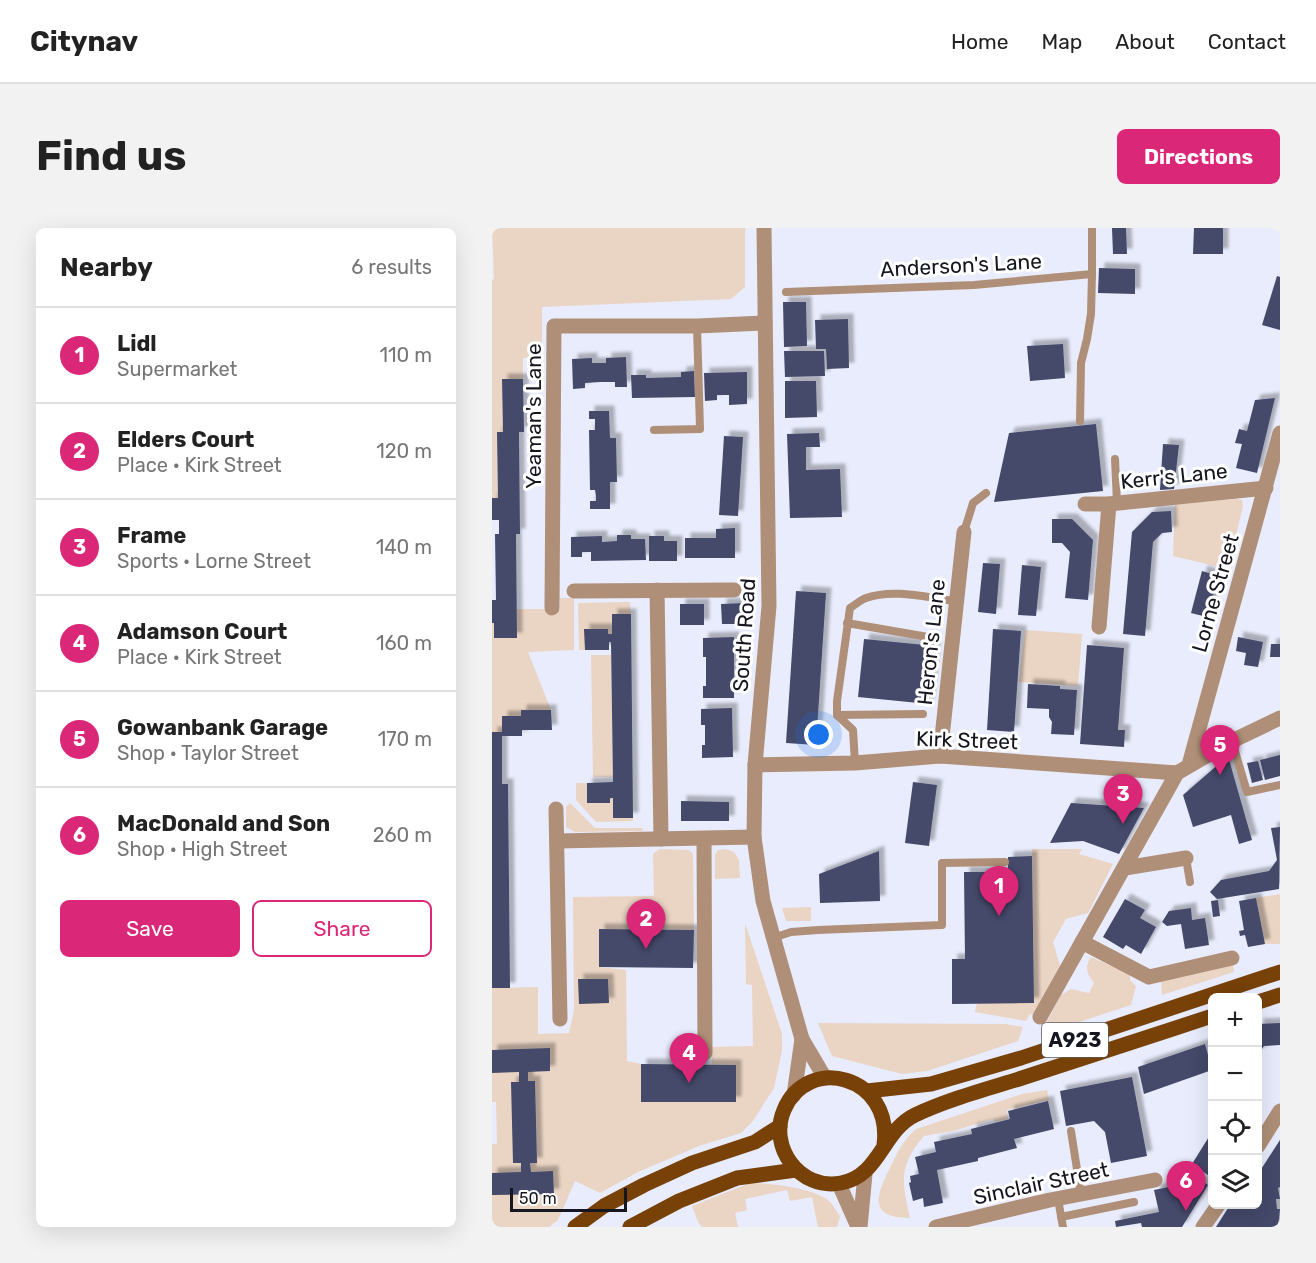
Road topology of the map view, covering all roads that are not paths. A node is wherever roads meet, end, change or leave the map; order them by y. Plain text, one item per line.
1 (764, 228) edge
2 (1092, 228) edge
3 (1092, 274) junction
4 (786, 292) dead end
5 (765, 323) junction
6 (697, 326) junction
7 (1080, 421) dead end
8 (654, 430) dead end
9 (1280, 433) edge
10 (1115, 459) dead end
11 (1266, 488) junction
12 (986, 493) dead end
13 (1113, 503) junction
14 (1085, 504) dead end
15 (964, 532) joint
16 (657, 590) junction
17 (734, 590) dead end
18 (574, 591) dead end
19 (956, 601) junction
20 (552, 608) dead end
21 (847, 623) junction
22 (1099, 627) dead end
23 (928, 637) dead end
24 (923, 714) dead end
25 (837, 715) junction
26 (1280, 718) edge
27 (1232, 741) junction
28 (940, 756) junction
29 (855, 763) junction
30 (754, 765) junction
31 (1183, 769) junction
32 (1280, 785) edge
33 (556, 809) dead end
34 (754, 837) junction
35 (661, 839) junction
36 (704, 839) junction
37 (557, 841) junction
38 (1186, 858) joint
39 (1005, 862) dead end
40 (1125, 868) junction
41 (1190, 882) dead end
42 (773, 938) junction
43 (1082, 942) junction
44 (1232, 958) dead end
45 (1280, 972) edge
46 (1280, 995) edge
47 (1262, 1000) edge
48 (1040, 1017) dead end
49 (1208, 1018) edge
50 (560, 1019) dead end
51 (802, 1038) junction
52 (705, 1053) dead end
53 (825, 1078) junction
54 (867, 1091) junction
55 (794, 1095) junction
56 (1280, 1111) edge
57 (780, 1126) junction
58 (1071, 1131) dead end
59 (1262, 1138) edge
60 (884, 1145) junction
61 (796, 1170) junction
62 (864, 1173) junction
63 (1155, 1180) dead end
64 (839, 1184) junction
65 (1081, 1195) junction
66 (1058, 1199) junction
67 (1134, 1202) dead end
68 (1216, 1209) edge
69 (1061, 1217) junction
70 (575, 1227) edge
71 (630, 1227) edge
72 (859, 1227) edge
73 (936, 1227) edge
74 (1063, 1227) edge
75 (1203, 1227) edge

1 - 5 street, South Road
2 - 3 lane
3 - 4 lane, Anderson's Lane
3 - 7 lane
5 - 6 street, Yeaman's Lane
5 - 30 street, South Road
6 - 8 lane
6 - 20 street, Yeaman's Lane
9 - 11 street, Lorne Street
10 - 13 lane
11 - 13 street, Kerr's Lane
11 - 31 street, Lorne Street
12 - 15 lane
13 - 14 street, Kerr's Lane
13 - 22 street
15 - 19 street, Heron's Lane
16 - 17 street
16 - 18 street
16 - 35 street
19 - 21 lane
19 - 28 street, Heron's Lane
21 - 23 lane
21 - 25 lane
24 - 25 lane
25 - 29 lane
26 - 27 street
27 - 31 street
27 - 32 lane
28 - 29 street, Kirk Street
28 - 31 street, Kirk Street
29 - 30 street, Kirk Street
30 - 34 street, South Road
31 - 40 street, Lorne Street
33 - 37 street
34 - 36 street
34 - 42 street, South Road
35 - 36 street
35 - 37 street
36 - 52 street
37 - 50 street
38 - 40 street
38 - 41 lane
39 - 42 lane
40 - 43 street, Lorne Street
42 - 51 street, South Road
43 - 44 street
43 - 48 street, Lorne Street
45 - 54 main road, A923
46 - 47 main road
49 - 60 main road, A923
51 - 53 street, South Road
51 - 55 street, South Road
53 - 54 main road
53 - 55 main road
54 - 60 main road
55 - 57 main road
56 - 59 street
57 - 61 main road
57 - 70 main road
58 - 65 lane
60 - 62 main road, A923
61 - 64 main road
61 - 71 main road
62 - 64 main road, A923
62 - 72 street
63 - 65 street, Sinclair Street
64 - 72 street
65 - 66 street, Sinclair Street
66 - 69 lane
66 - 73 street, Sinclair Street
67 - 69 lane
68 - 75 street
69 - 74 lane

